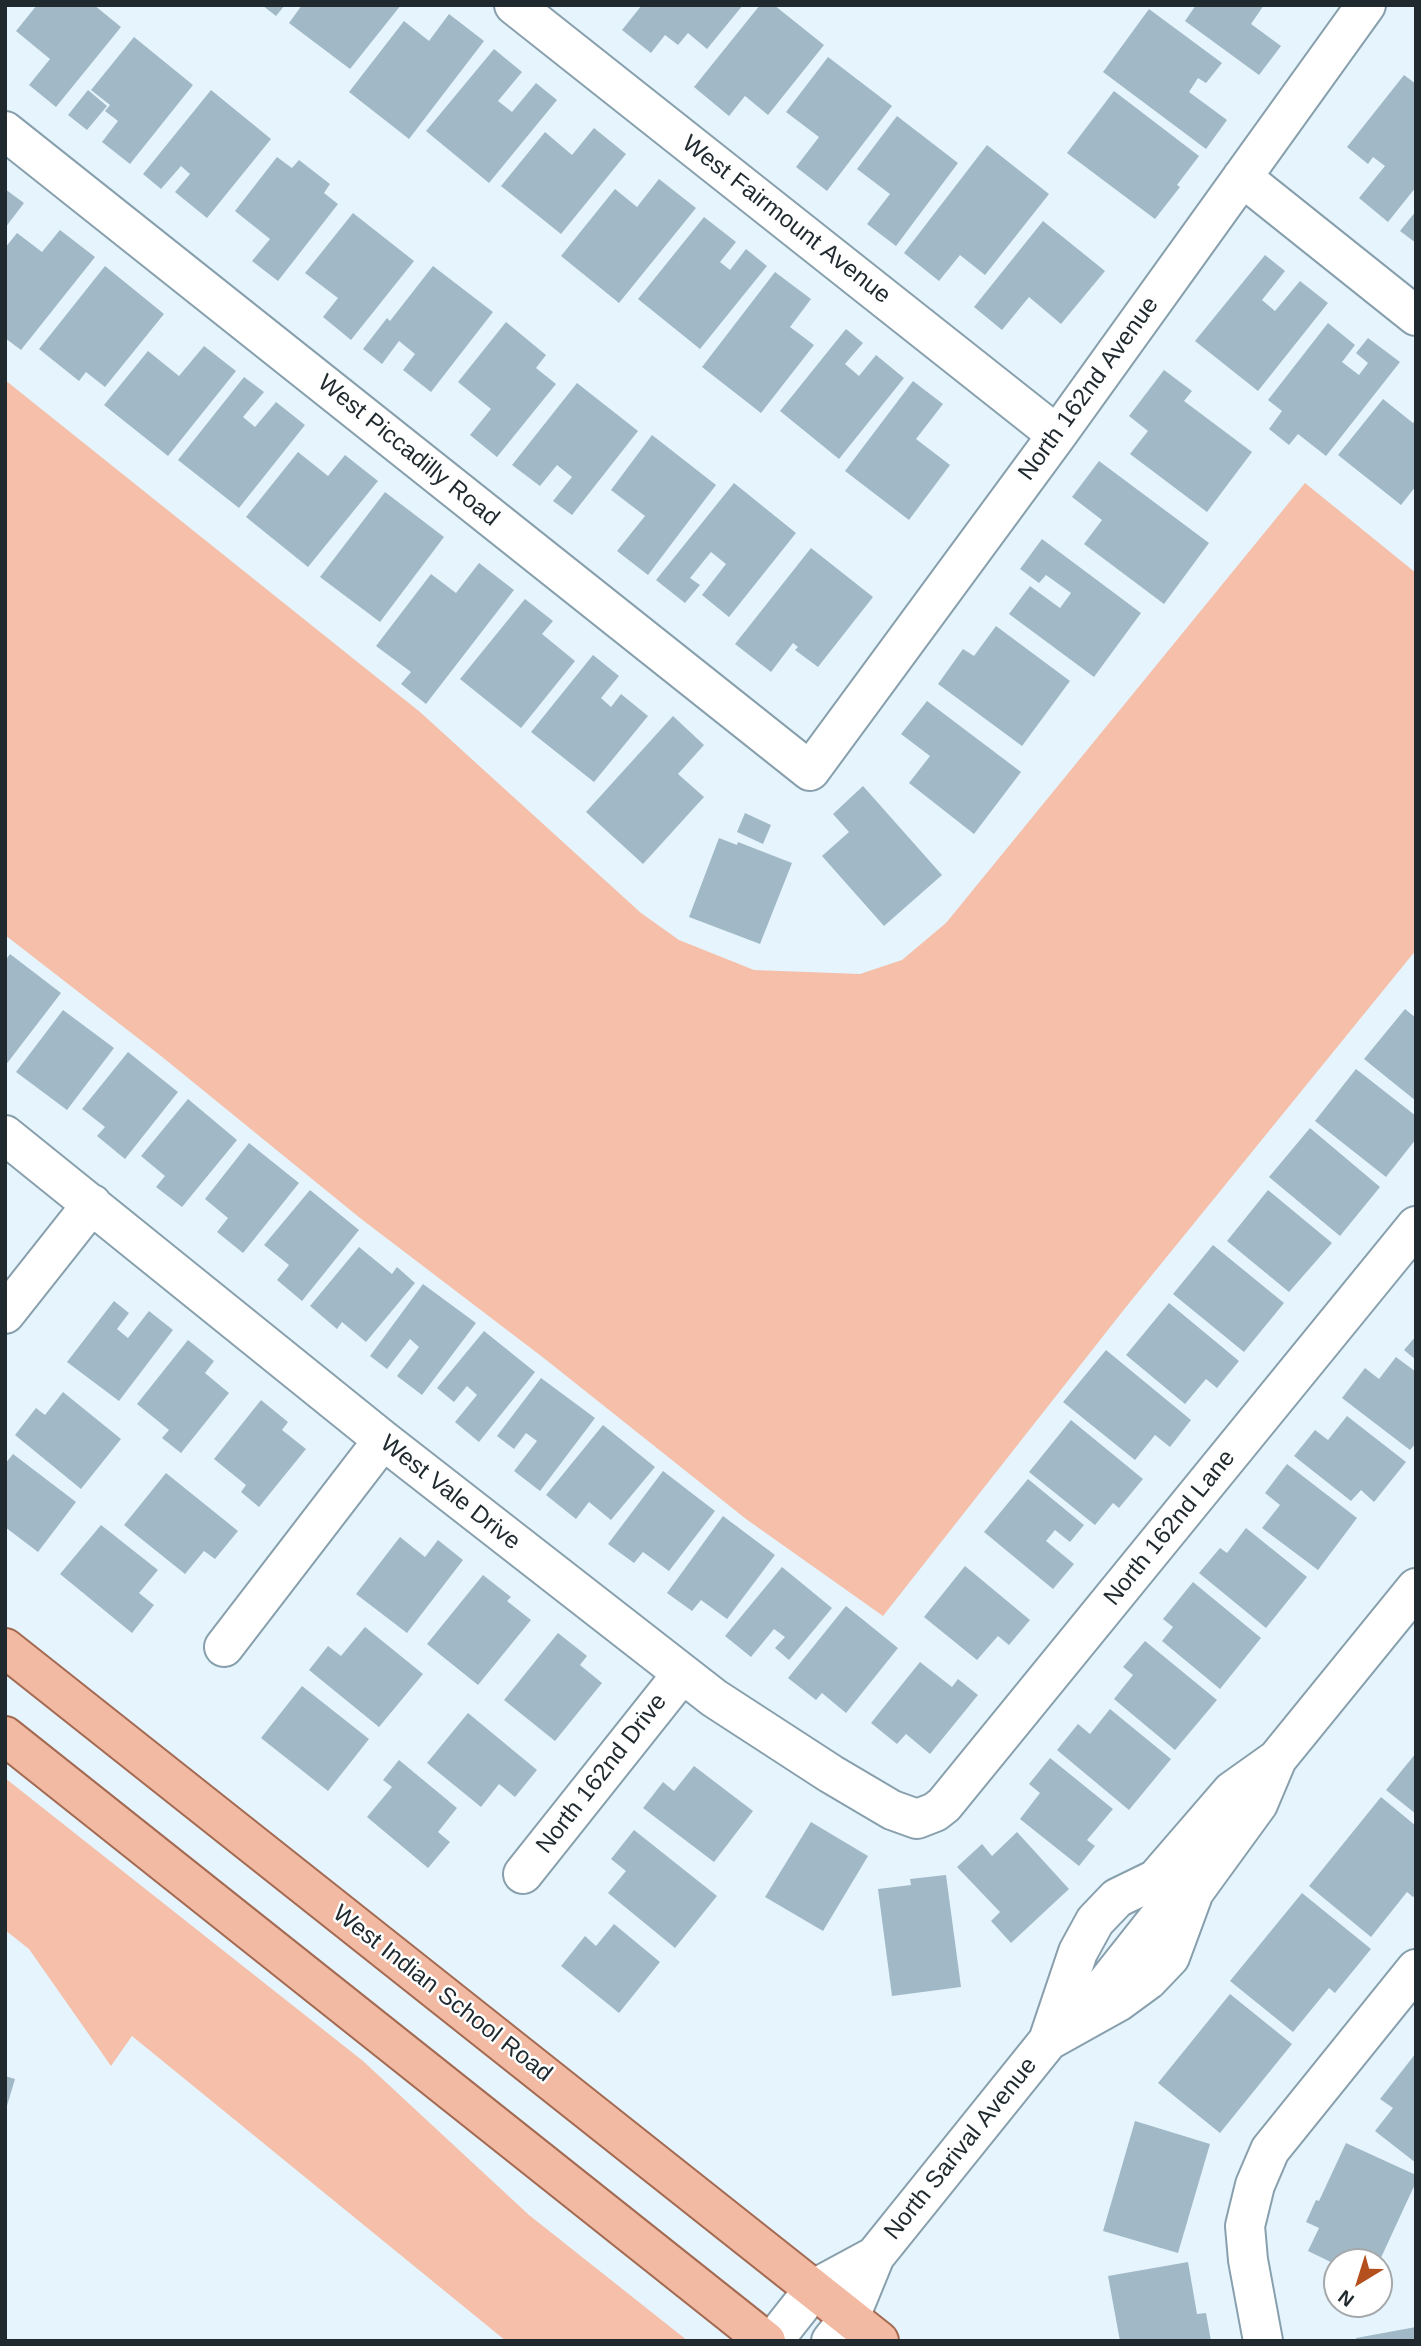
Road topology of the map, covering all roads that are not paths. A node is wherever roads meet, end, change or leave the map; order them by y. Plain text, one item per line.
1 (514, 5) edge
2 (1366, 5) edge
3 (5, 131) edge
4 (1242, 177) junction
5 (1416, 316) edge
6 (1057, 435) junction
7 (810, 771) joint
8 (5, 1135) edge
9 (92, 1204) junction
10 (1416, 1226) edge
11 (5, 1314) edge
12 (383, 1440) junction
13 (1416, 1588) edge
14 (224, 1647) dead end
15 (5, 1648) edge
16 (682, 1674) junction
17 (5, 1736) edge
18 (1277, 1759) junction
19 (917, 1819) joint
20 (523, 1874) dead end
21 (1416, 1969) edge
22 (1060, 2034) junction
23 (874, 2256) junction
24 (814, 2289) junction
25 (840, 2329) edge
26 (766, 2341) edge
27 (773, 2341) edge
28 (879, 2341) edge
29 (1263, 2341) edge

1 - 6 street, West Fairmount Avenue
2 - 4 street, North 162nd Avenue
3 - 7 street, West Piccadilly Road
4 - 5 street
4 - 6 street, North 162nd Avenue
6 - 7 street, North 162nd Avenue
8 - 9 street, West Vale Drive
9 - 11 street
9 - 12 street, West Vale Drive
10 - 19 street, North 162nd Lane
12 - 14 street
12 - 16 street, West Vale Drive
13 - 18 street, North Sarival Avenue
15 - 24 main road, West Indian School Road
16 - 19 street, West Vale Drive
16 - 20 street, North 162nd Drive
17 - 26 main road
18 - 22 street, North Sarival Avenue
18 - 22 street, North Sarival Avenue
21 - 29 street
22 - 23 street, North Sarival Avenue
23 - 24 street, North Sarival Avenue
23 - 25 street, North Sarival Avenue
24 - 25 main road, West Indian School Road
24 - 27 street, North Sarival Avenue
25 - 28 main road, West Indian School Road

